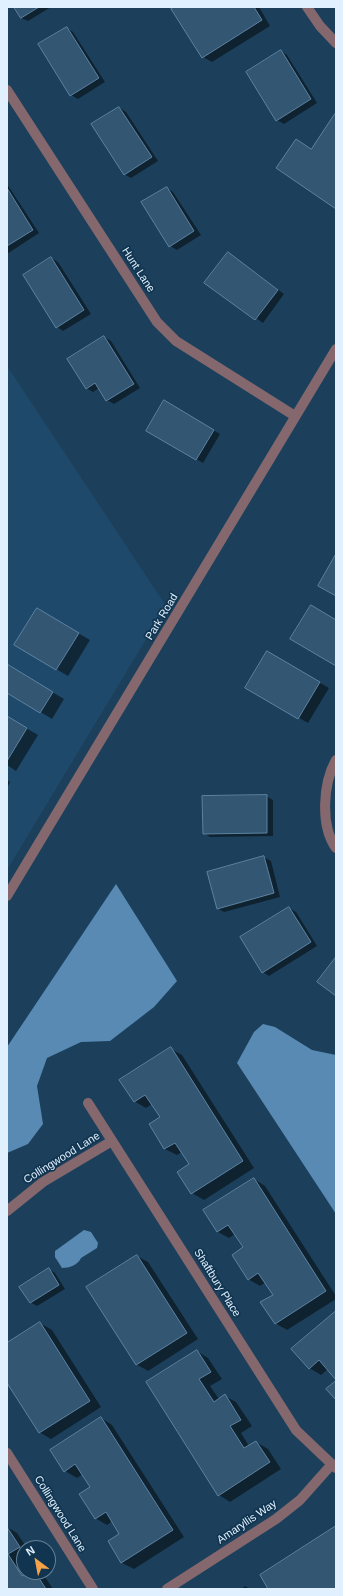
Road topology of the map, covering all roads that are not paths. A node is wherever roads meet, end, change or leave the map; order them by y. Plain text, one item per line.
1 (307, 7) edge
2 (336, 43) edge
3 (7, 90) edge
4 (336, 348) edge
5 (295, 416) junction
6 (336, 760) edge
7 (336, 848) edge
8 (7, 896) edge
9 (88, 1102) dead end
10 (112, 1141) junction
11 (7, 1211) edge
12 (7, 1453) edge
13 (334, 1466) edge
14 (93, 1589) edge
15 (166, 1589) edge

1 - 2 street
3 - 5 street, Hunt Lane
4 - 5 street, Park Road
5 - 8 street, Park Road
6 - 7 street
9 - 10 street, Shaftbury Place
10 - 11 street, Collingwood Lane
10 - 13 street, Shaftbury Place
12 - 14 street, Collingwood Lane
13 - 15 street, Amaryllis Way

